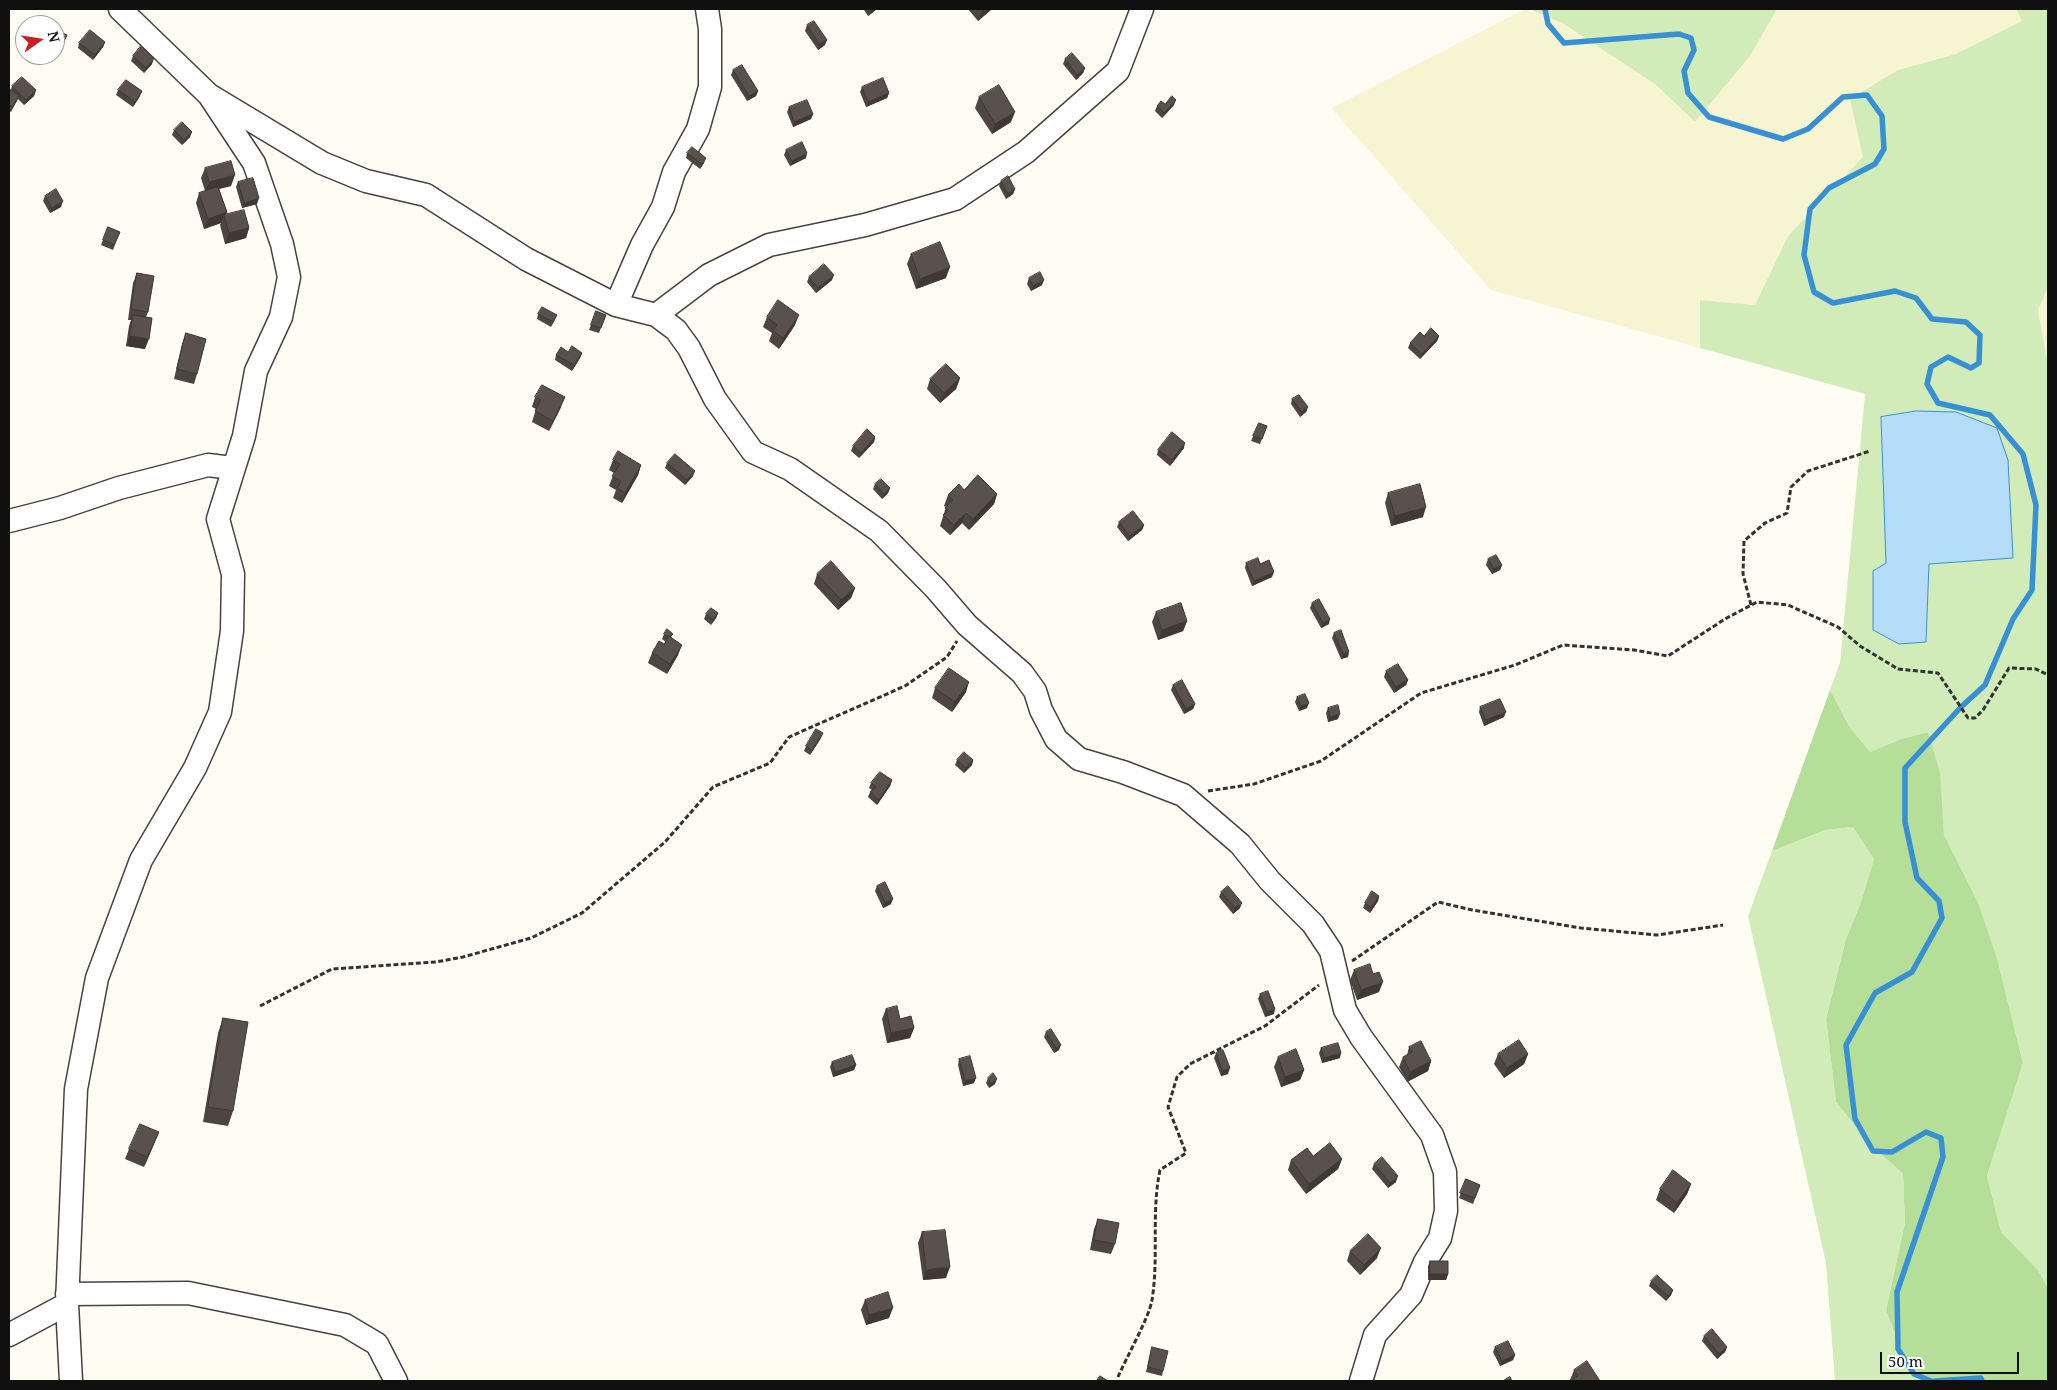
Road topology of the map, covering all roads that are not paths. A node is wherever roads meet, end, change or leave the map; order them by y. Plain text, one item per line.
1 (120, 9) edge
2 (707, 9) edge
3 (1142, 9) edge
4 (209, 95) junction
5 (616, 305) junction
6 (656, 315) junction
7 (232, 468) junction
8 (9, 521) edge
9 (67, 1299) junction
10 (9, 1335) edge
11 (71, 1381) edge
12 (396, 1381) edge
13 (1361, 1381) edge

1 - 4 street
2 - 5 street
3 - 6 street
4 - 5 street
4 - 7 street
5 - 6 street
6 - 13 street
7 - 8 street
7 - 9 street
9 - 10 street
9 - 11 street
9 - 12 street

